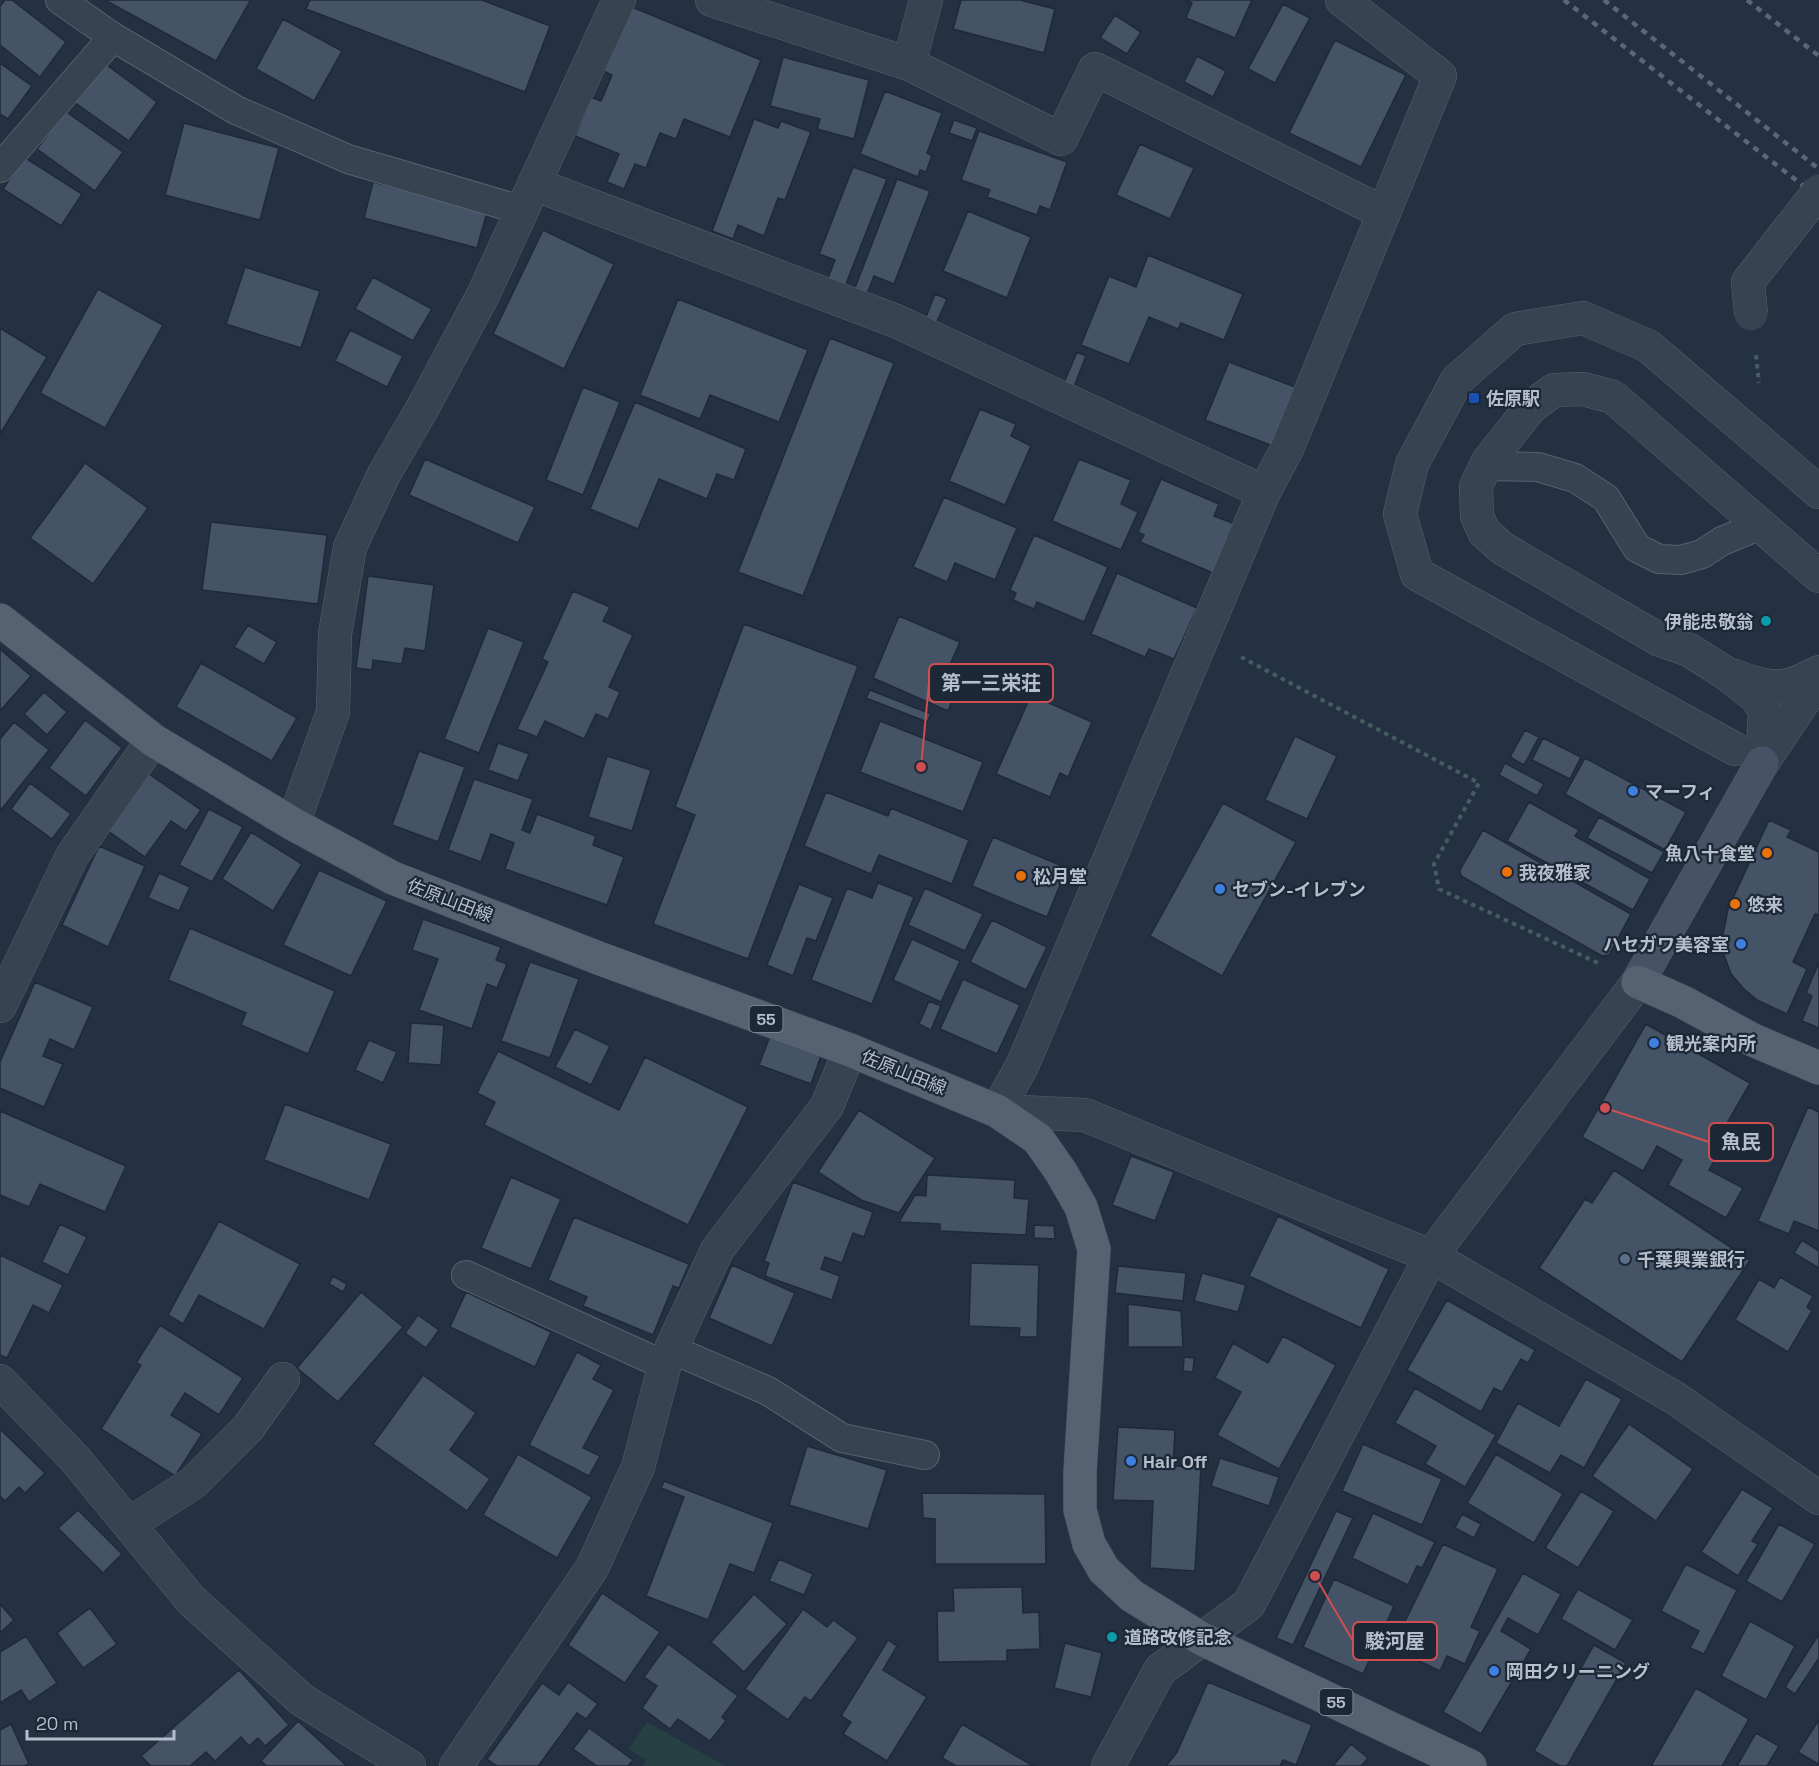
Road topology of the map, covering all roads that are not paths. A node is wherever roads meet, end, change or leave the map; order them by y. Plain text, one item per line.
1 (60, 0) edge
2 (619, 0) edge
3 (712, 0) edge
4 (926, 0) edge
5 (1342, 0) edge
6 (113, 36) junction
7 (909, 64) junction
8 (0, 168) edge
9 (1819, 191) edge
10 (528, 197) junction
11 (1384, 213) junction
12 (1751, 314) road end
13 (1485, 466) junction
14 (1264, 492) junction
15 (1819, 492) edge
16 (1761, 525) junction
17 (1819, 576) edge
18 (0, 620) edge
19 (1724, 672) junction
20 (1819, 672) edge
21 (1819, 678) edge
22 (153, 740) junction
23 (1748, 756) junction
24 (293, 824) junction
25 (1638, 982) junction
26 (0, 1006) edge
27 (850, 1050) junction
28 (1819, 1068) edge
29 (997, 1111) junction
30 (1431, 1256) junction
31 (466, 1275) dead end
32 (668, 1357) junction
33 (282, 1379) dead end
34 (0, 1381) edge
35 (924, 1455) dead end
36 (1819, 1498) edge
37 (129, 1524) junction
38 (1202, 1639) junction
39 (409, 1766) edge
40 (456, 1766) edge
41 (1108, 1766) edge
42 (1470, 1766) edge

1 - 6 lane
2 - 10 street
3 - 7 street
4 - 7 street
5 - 11 street
6 - 8 lane
6 - 10 lane
7 - 11 street
9 - 12 street, bridge
10 - 14 street
10 - 24 street
11 - 14 street
13 - 16 lane
13 - 16 street
13 - 19 street
14 - 29 street
15 - 23 street
16 - 17 street
18 - 22 main road, 佐原山田線 / 55
19 - 20 street
19 - 23 street
21 - 23 street
22 - 24 main road, 佐原山田線 / 55
22 - 26 street
23 - 25 street
24 - 27 main road, 佐原山田線 / 55
25 - 28 main road
25 - 30 street
27 - 29 main road, 佐原山田線 / 55
27 - 32 street
29 - 30 street
29 - 38 main road, 佐原山田線 / 55
30 - 36 street
30 - 38 street
31 - 32 lane
32 - 35 lane
32 - 40 street
33 - 37 street
34 - 37 street
37 - 39 street
38 - 41 street
38 - 42 main road, 佐原山田線 / 55

